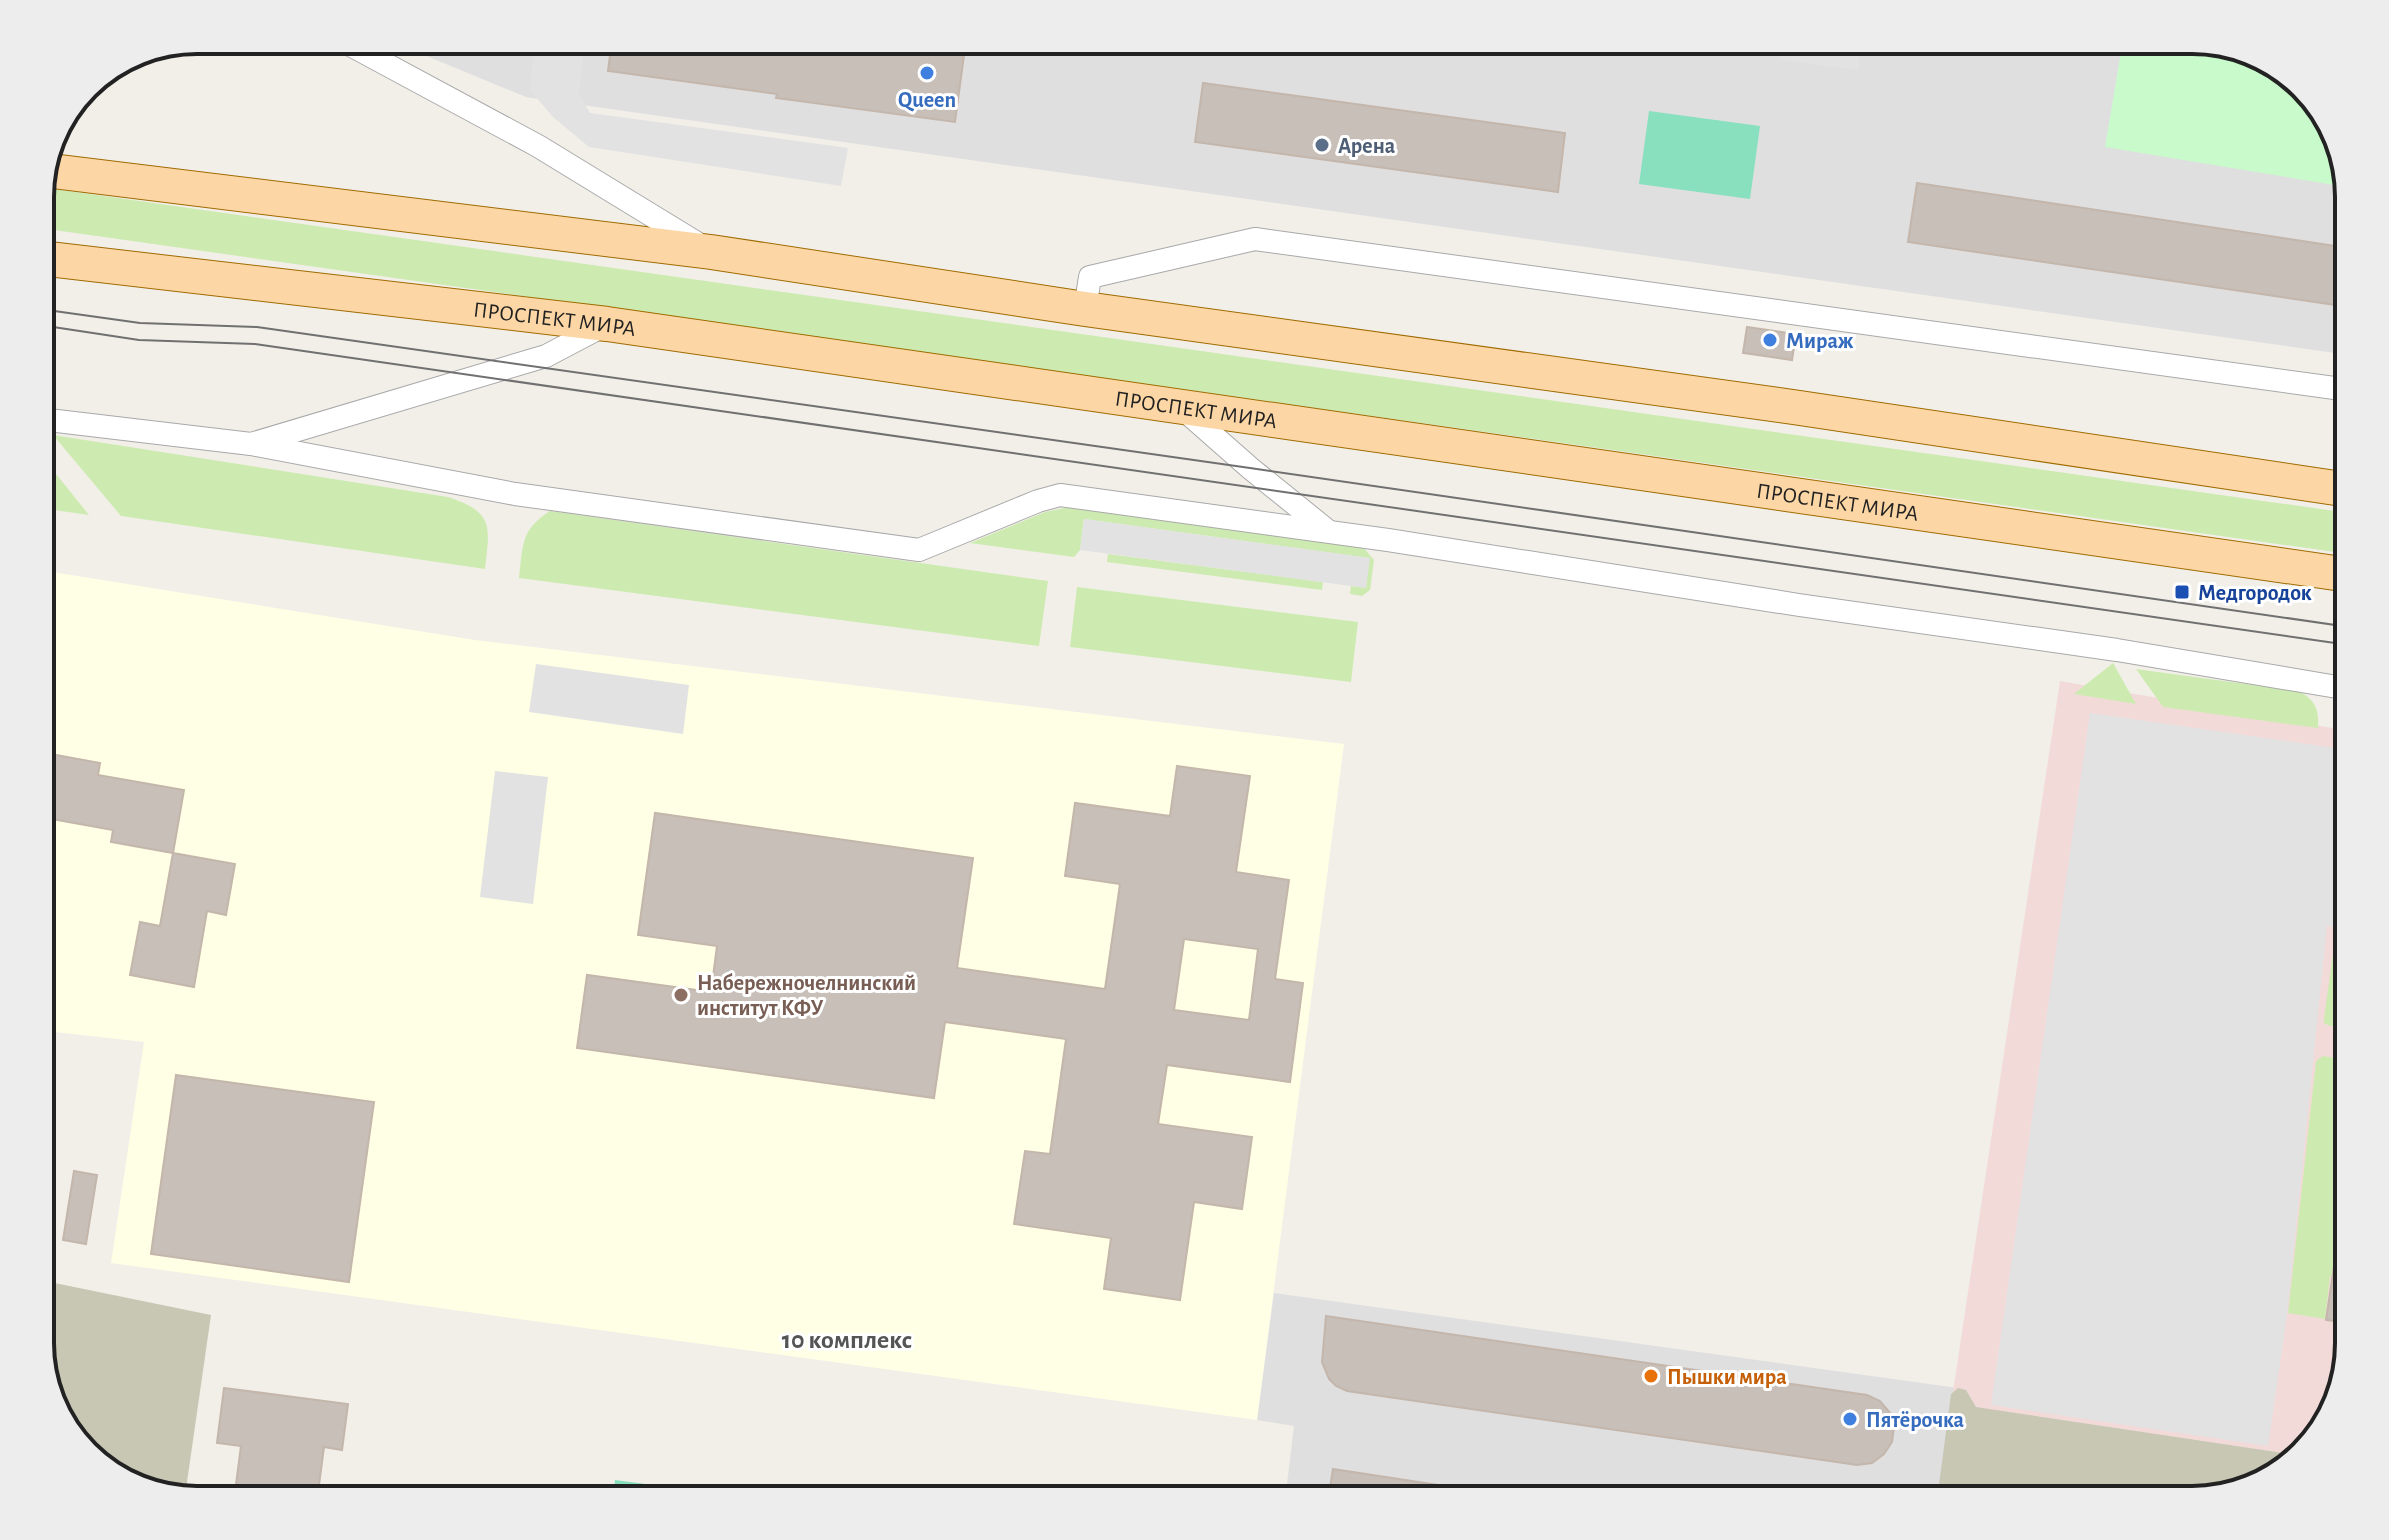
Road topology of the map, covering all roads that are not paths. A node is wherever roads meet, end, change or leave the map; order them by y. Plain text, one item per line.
1 (367, 54) edge
2 (57, 172) edge
3 (711, 252) junction
4 (54, 260) edge
5 (1085, 309) junction
6 (607, 324) junction
7 (2335, 388) edge
8 (1181, 407) junction
9 (54, 421) edge
10 (251, 444) junction
11 (2335, 488) edge
12 (1329, 532) junction
13 (2335, 573) edge
14 (2335, 687) edge

1 - 3 street
2 - 3 main road
3 - 5 main road
4 - 6 main road, ПРОСПЕКТ МИРА
5 - 7 street
5 - 11 main road
6 - 8 main road, ПРОСПЕКТ МИРА
6 - 10 street
8 - 12 street
8 - 13 main road, ПРОСПЕКТ МИРА
9 - 10 street
10 - 12 street
12 - 14 street

